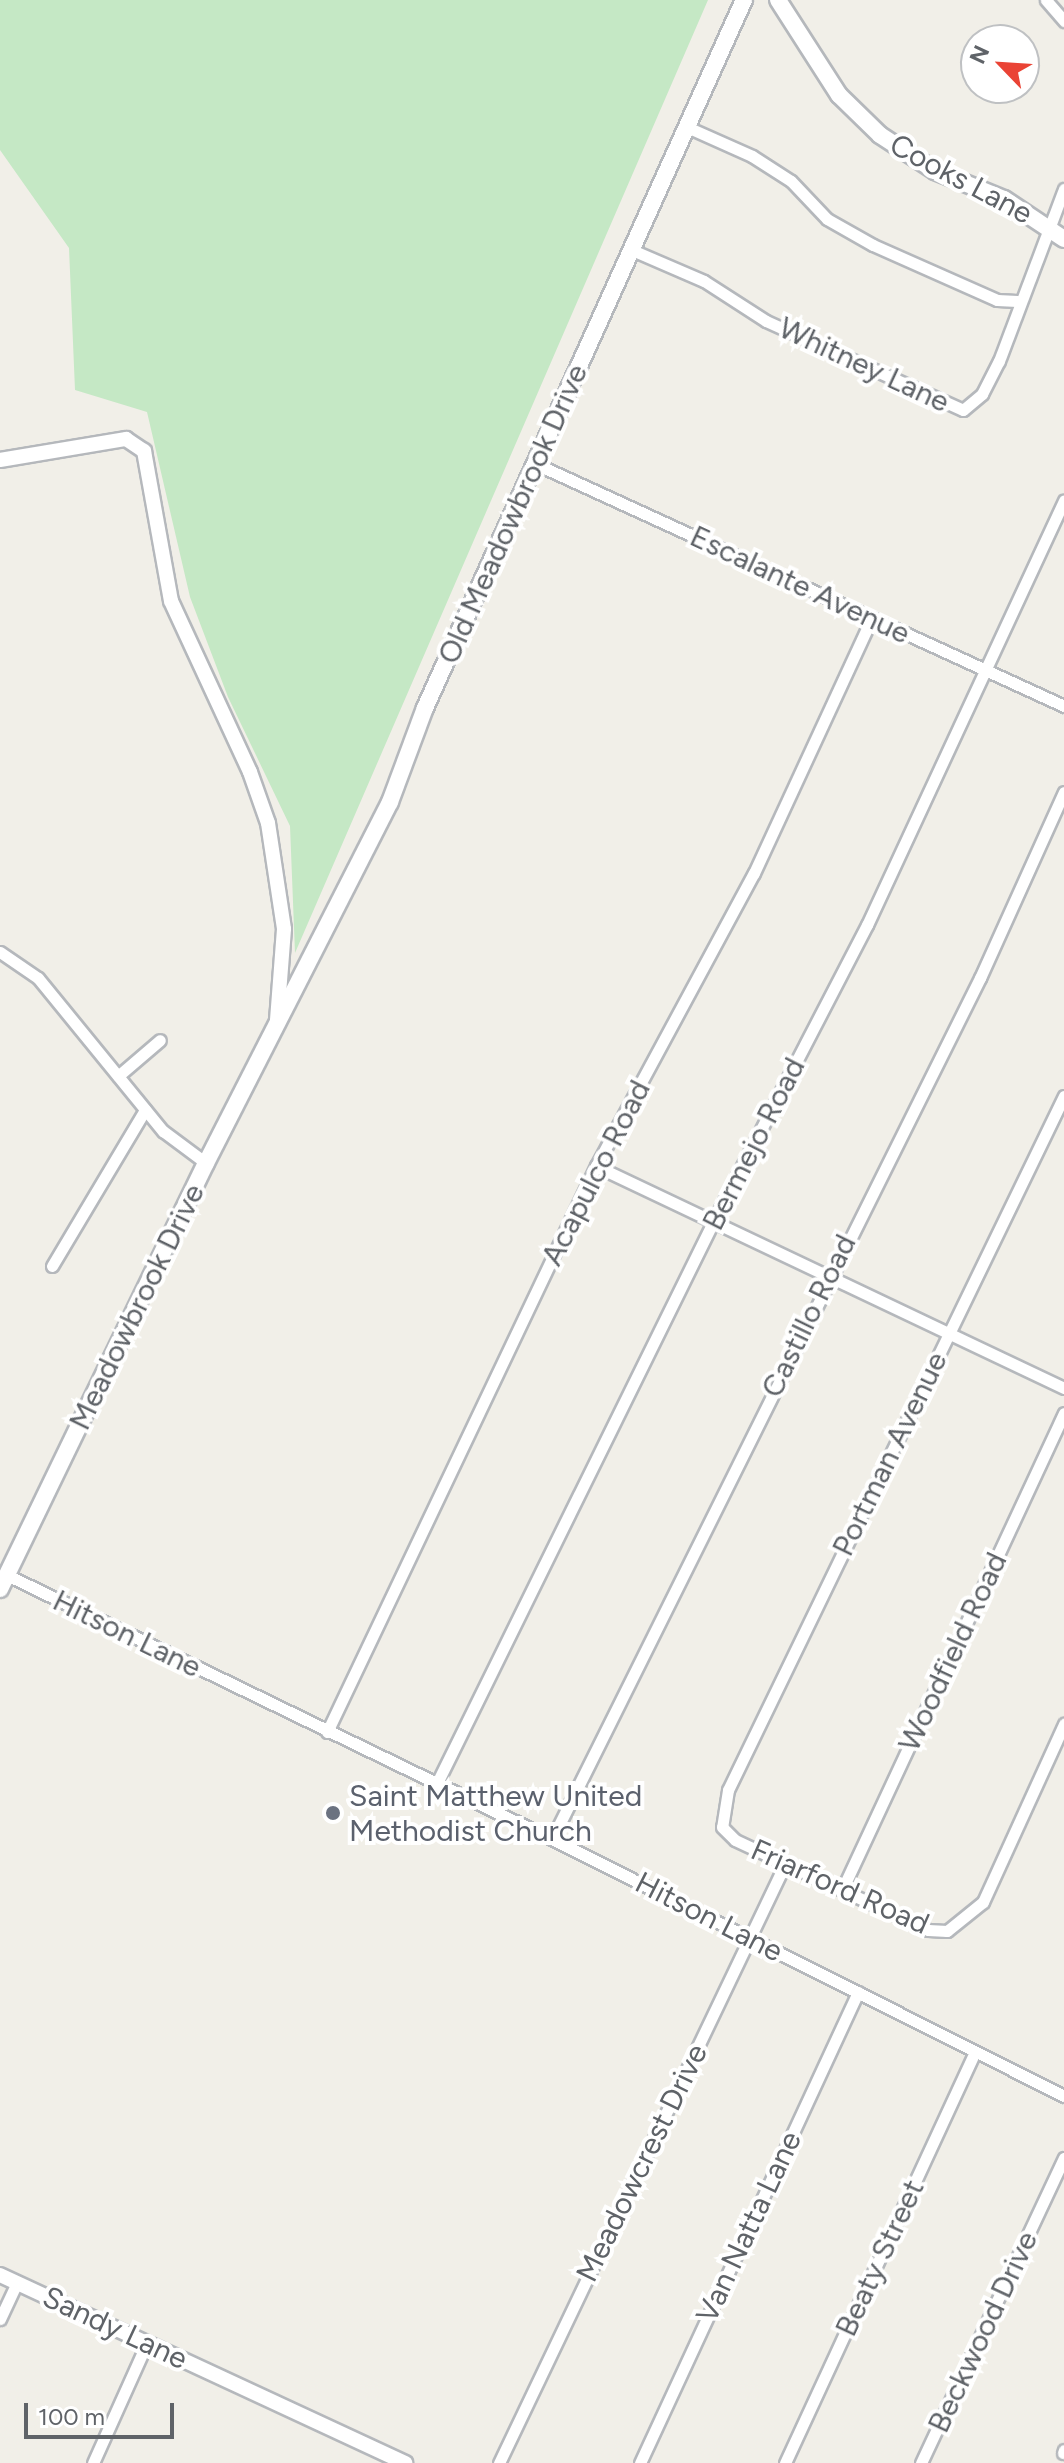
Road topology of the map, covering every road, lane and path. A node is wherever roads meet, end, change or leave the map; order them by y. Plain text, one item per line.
1 (744, 0) edge
2 (778, 0) edge
3 (1046, 0) edge
4 (1064, 21) edge
5 (687, 127) junction
6 (1064, 189) edge
7 (1046, 225) junction
8 (1064, 239) edge
9 (632, 250) junction
10 (1017, 301) junction
11 (0, 460) edge
12 (536, 464) junction
13 (1064, 501) edge
14 (872, 618) junction
15 (985, 670) junction
16 (1064, 706) edge
17 (1064, 792) edge
18 (0, 952) edge
19 (277, 1025) junction
20 (160, 1040) dead end
21 (118, 1076) junction
22 (1064, 1096) edge
23 (145, 1110) junction
24 (206, 1163) junction
25 (596, 1166) junction
26 (713, 1222) junction
27 (52, 1266) dead end
28 (827, 1276) junction
29 (949, 1334) junction
30 (1064, 1388) edge
31 (1064, 1413) edge
32 (4, 1582) edge
33 (1064, 1724) edge
34 (327, 1732) junction
35 (437, 1783) junction
36 (722, 1814) joint
37 (552, 1839) junction
38 (785, 1864) junction
39 (842, 1890) junction
40 (750, 1937) junction
41 (858, 1992) junction
42 (975, 2052) junction
43 (1064, 2096) edge
44 (1064, 2158) edge
45 (0, 2275) edge
46 (17, 2283) junction
47 (0, 2319) edge
48 (147, 2343) junction
49 (382, 2458) edge
50 (93, 2463) edge
51 (405, 2463) edge
52 (499, 2463) edge
53 (640, 2463) edge
54 (785, 2463) edge
55 (921, 2463) edge

1 - 5 main road, Old Meadowbrook Drive
2 - 7 main road, Cooks Lane
3 - 4 street
5 - 9 main road, Old Meadowbrook Drive
5 - 10 street
6 - 7 street, Whitney Lane
7 - 8 main road, Cooks Lane
7 - 10 street, Whitney Lane
9 - 10 street, Whitney Lane
9 - 12 main road, Old Meadowbrook Drive
11 - 19 street
12 - 14 street, Escalante Avenue
12 - 19 main road, Old Meadowbrook Drive
13 - 15 street, Bermejo Road
14 - 15 street, Escalante Avenue
14 - 25 street, Acapulco Road
15 - 16 street, Escalante Avenue
15 - 26 street, Bermejo Road
17 - 28 street, Castillo Road
18 - 21 street
19 - 24 main road, Meadowbrook Drive
20 - 21 street
21 - 23 street
22 - 29 street, Portman Avenue
23 - 24 street
23 - 27 street
24 - 32 main road, Meadowbrook Drive
25 - 26 street
25 - 34 street, Acapulco Road
26 - 28 street
26 - 35 street, Bermejo Road
28 - 29 street
28 - 37 street, Castillo Road
29 - 30 street
29 - 36 street, Portman Avenue
31 - 39 street, Woodfield Road
32 - 34 street, Hitson Lane
33 - 39 street, Friarford Road
34 - 35 street, Hitson Lane
35 - 37 street, Hitson Lane
36 - 38 street, Friarford Road
37 - 40 street, Hitson Lane
38 - 39 street, Friarford Road
38 - 40 street, Meadowcrest Drive
40 - 41 street, Hitson Lane
40 - 52 street, Meadowcrest Drive
41 - 42 street, Hitson Lane
41 - 53 street, Van Natta Lane
42 - 43 street, Hitson Lane
42 - 54 street, Beaty Street
44 - 55 street, Beckwood Drive
45 - 46 street, Sandy Lane
46 - 47 street
46 - 48 street, Sandy Lane
48 - 49 street, Sandy Lane
48 - 50 street
49 - 51 street, Sandy Lane

